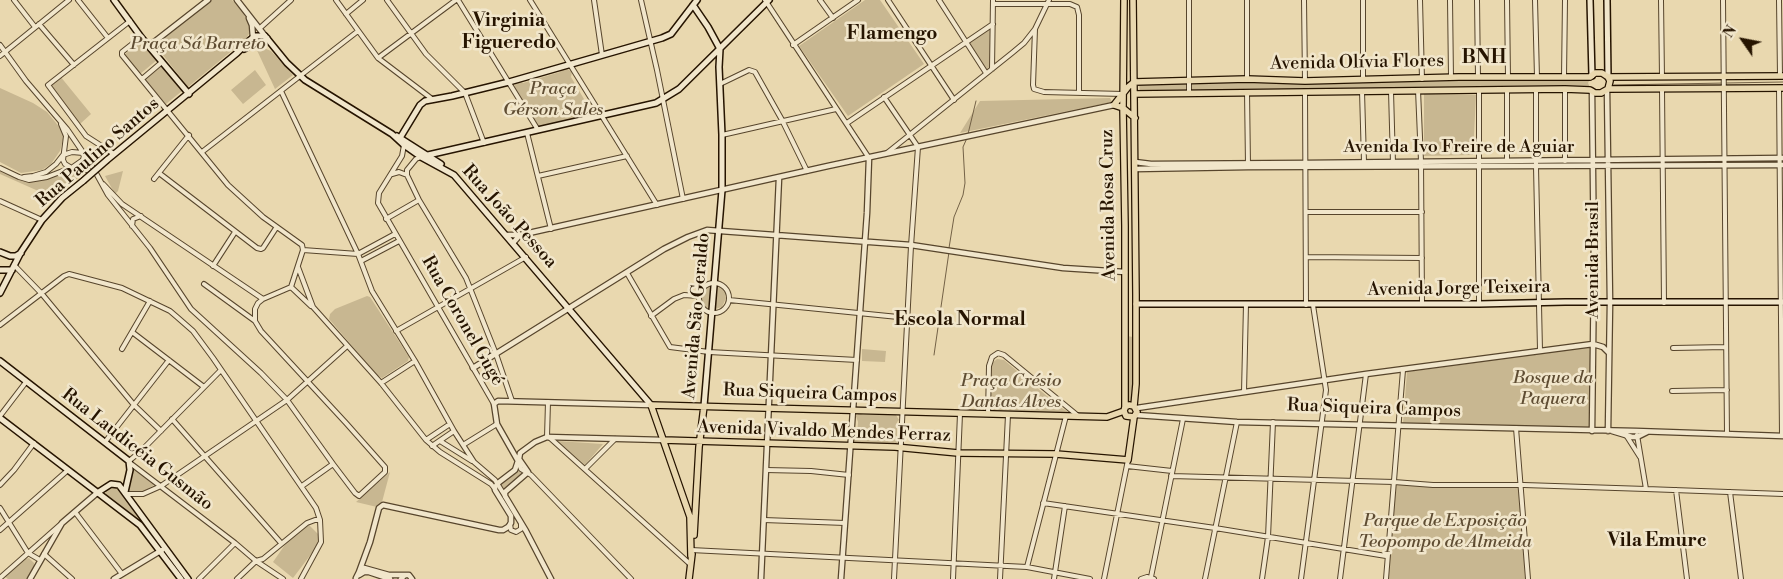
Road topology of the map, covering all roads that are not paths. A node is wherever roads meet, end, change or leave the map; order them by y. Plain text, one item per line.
1 (14, 0) edge
2 (78, 0) edge
3 (114, 0) edge
4 (208, 0) edge
5 (237, 0) edge
6 (291, 0) edge
7 (336, 0) edge
8 (362, 0) edge
9 (388, 0) edge
10 (457, 0) edge
11 (530, 0) edge
12 (594, 0) edge
13 (641, 0) edge
14 (690, 0) edge
15 (697, 0) edge
16 (820, 0) edge
17 (858, 0) edge
18 (888, 0) edge
19 (939, 0) edge
20 (1124, 0) edge
21 (1133, 0) edge
22 (1189, 0) edge
23 (1247, 0) edge
24 (1304, 0) edge
25 (1363, 0) edge
26 (1420, 0) edge
27 (1450, 0) edge
28 (1478, 0) edge
29 (1508, 0) edge
30 (1535, 0) edge
31 (1565, 0) edge
32 (1590, 0) edge
33 (1607, 0) edge
34 (1661, 0) edge
35 (1723, 0) edge
36 (1780, 0) edge
37 (66, 1) edge
38 (767, 1) edge
39 (993, 2) edge
40 (1048, 2) edge
41 (693, 5) junction
42 (247, 12) junction
43 (346, 14) junction
44 (833, 18) junction
45 (130, 21) junction
46 (993, 24) junction
47 (37, 26) junction
48 (260, 28) junction
49 (1035, 29) junction
50 (358, 31) junction
51 (411, 34) junction
52 (252, 35) junction
53 (142, 37) junction
54 (266, 37) junction
55 (108, 38) junction
56 (650, 41) junction
57 (965, 42) junction
58 (258, 44) junction
59 (0, 45) edge
60 (793, 45) junction
61 (149, 46) junction
62 (720, 49) junction
63 (5, 52) junction
64 (238, 53) junction
65 (279, 53) junction
66 (602, 55) junction
67 (0, 56) edge
68 (378, 58) junction
69 (162, 62) junction
70 (569, 64) junction
71 (74, 65) junction
72 (931, 65) junction
73 (992, 68) junction
74 (986, 74) junction
75 (300, 76) junction
76 (1591, 76) junction
77 (1724, 76) junction
78 (1782, 76) edge
79 (1451, 77) junction
80 (1459, 77) junction
81 (1478, 77) junction
82 (1508, 77) junction
83 (1537, 77) junction
84 (1564, 77) junction
85 (1608, 77) junction
86 (1662, 77) junction
87 (1467, 78) junction
88 (142, 79) junction
89 (1123, 79) junction
90 (1247, 79) junction
91 (1363, 79) junction
92 (1422, 79) junction
93 (1305, 81) junction
94 (509, 82) junction
95 (1134, 82) junction
96 (1189, 82) junction
97 (720, 84) junction
98 (1128, 87) junction
99 (1724, 88) junction
100 (1781, 88) edge
101 (1565, 89) junction
102 (1662, 89) junction
103 (1418, 90) junction
104 (1459, 90) junction
105 (1536, 90) junction
106 (1591, 90) junction
107 (1607, 90) junction
108 (281, 91) junction
109 (1362, 91) junction
110 (1391, 91) junction
111 (1468, 91) junction
112 (1479, 91) junction
113 (1507, 91) junction
114 (1136, 92) junction
115 (1189, 92) junction
116 (1247, 92) junction
117 (1305, 92) junction
118 (464, 93) junction
119 (1079, 93) junction
120 (189, 94) junction
121 (1123, 94) junction
122 (884, 97) junction
123 (432, 99) junction
124 (662, 99) junction
125 (954, 100) junction
126 (1114, 105) junction
127 (1123, 108) junction
128 (836, 109) junction
129 (168, 110) junction
130 (604, 116) junction
131 (1135, 118) junction
132 (59, 120) junction
133 (782, 120) junction
134 (847, 123) junction
135 (538, 130) junction
136 (392, 134) junction
137 (527, 134) junction
138 (722, 135) junction
139 (189, 136) junction
140 (910, 136) junction
141 (400, 138) junction
142 (484, 143) junction
143 (404, 145) junction
144 (918, 147) junction
145 (202, 152) junction
146 (440, 153) junction
147 (887, 153) junction
148 (84, 154) junction
149 (114, 154) junction
150 (63, 155) junction
151 (424, 156) junction
152 (627, 156) junction
153 (869, 158) junction
154 (1781, 158) edge
155 (1724, 160) junction
156 (1507, 161) junction
157 (1565, 161) junction
158 (1135, 162) junction
159 (1364, 162) junction
160 (440, 163) junction
161 (1393, 163) junction
162 (1592, 163) junction
163 (1609, 163) junction
164 (1663, 163) junction
165 (1421, 164) junction
166 (1479, 164) junction
167 (1536, 164) junction
168 (1248, 165) junction
169 (1781, 165) edge
170 (1194, 166) junction
171 (1305, 166) junction
172 (1724, 166) junction
173 (72, 167) junction
174 (0, 168) edge
175 (1135, 169) junction
176 (807, 171) junction
177 (450, 172) junction
178 (95, 173) junction
179 (159, 173) junction
180 (392, 174) junction
181 (407, 176) junction
182 (538, 176) junction
183 (19, 177) junction
184 (98, 178) junction
185 (779, 178) junction
186 (154, 179) dead end
187 (414, 190) junction
188 (722, 190) junction
189 (1125, 190) junction
190 (1135, 190) junction
191 (683, 199) junction
192 (419, 200) junction
193 (0, 201) edge
194 (411, 204) junction
195 (657, 205) junction
196 (1306, 212) junction
197 (1422, 212) junction
198 (141, 216) junction
199 (386, 219) junction
200 (42, 220) junction
201 (132, 226) junction
202 (276, 228) junction
203 (551, 229) junction
204 (719, 230) junction
205 (236, 232) junction
206 (395, 234) junction
207 (775, 234) junction
208 (507, 235) junction
209 (520, 235) junction
210 (399, 241) junction
211 (865, 242) junction
212 (514, 243) junction
213 (911, 245) junction
214 (303, 250) junction
215 (21, 252) junction
216 (2, 253) edge
217 (358, 254) junction
218 (526, 257) junction
219 (1306, 257) junction
220 (1422, 258) junction
221 (361, 261) junction
222 (212, 266) junction
223 (13, 267) junction
224 (298, 267) junction
225 (0, 270) edge
226 (1125, 272) junction
227 (627, 273) junction
228 (716, 283) junction
229 (204, 284) dead end
230 (290, 287) junction
231 (471, 288) junction
232 (0, 292) edge
233 (42, 294) junction
234 (698, 296) junction
235 (263, 299) junction
236 (729, 300) junction
237 (150, 301) junction
238 (1538, 302) junction
239 (1726, 302) junction
240 (1782, 302) edge
241 (1593, 303) junction
242 (1610, 303) junction
243 (1664, 303) junction
244 (1136, 304) junction
245 (1246, 304) junction
246 (1422, 304) junction
247 (1479, 304) junction
248 (773, 305) junction
249 (1306, 305) junction
250 (1313, 305) junction
251 (313, 307) junction
252 (438, 307) junction
253 (569, 308) junction
254 (712, 314) junction
255 (860, 314) junction
256 (651, 316) junction
257 (908, 318) junction
258 (256, 321) junction
259 (0, 325) edge
260 (396, 331) junction
261 (1136, 331) junction
262 (132, 332) junction
263 (1125, 332) junction
264 (1593, 344) junction
265 (347, 346) junction
266 (1673, 348) dead end
267 (1726, 348) junction
268 (122, 349) dead end
269 (1540, 350) junction
270 (708, 352) junction
271 (1609, 353) junction
272 (496, 354) junction
273 (771, 356) junction
274 (169, 360) junction
275 (856, 360) junction
276 (0, 361) edge
277 (415, 361) junction
278 (473, 368) junction
279 (221, 370) junction
280 (1403, 370) junction
281 (1366, 374) junction
282 (1783, 376) edge
283 (1325, 380) junction
284 (26, 382) junction
285 (308, 382) junction
286 (381, 383) junction
287 (204, 387) junction
288 (1727, 390) junction
289 (1672, 391) dead end
290 (1244, 392) junction
291 (287, 400) junction
292 (512, 401) junction
293 (548, 402) junction
294 (494, 404) junction
295 (134, 405) junction
296 (652, 405) junction
297 (704, 406) junction
298 (770, 408) junction
299 (1124, 410) junction
300 (854, 411) junction
301 (1135, 411) junction
302 (902, 413) junction
303 (960, 414) junction
304 (988, 414) junction
305 (1008, 415) junction
306 (1066, 416) junction
307 (0, 417) edge
308 (1078, 417) junction
309 (1183, 418) junction
310 (172, 419) junction
311 (255, 421) junction
312 (1273, 421) junction
313 (449, 422) junction
314 (1237, 422) junction
315 (1321, 423) junction
316 (1360, 423) junction
317 (497, 424) junction
318 (1398, 424) junction
319 (1516, 428) junction
320 (454, 430) junction
321 (1636, 430) junction
322 (161, 431) junction
323 (1592, 431) junction
324 (1610, 431) junction
325 (1648, 432) junction
326 (1626, 433) junction
327 (449, 434) junction
328 (1727, 434) junction
329 (1637, 436) junction
330 (1782, 436) edge
331 (548, 437) junction
332 (615, 439) junction
333 (426, 440) junction
334 (663, 440) junction
335 (440, 441) junction
336 (105, 442) junction
337 (700, 442) junction
338 (768, 442) junction
339 (34, 443) junction
340 (462, 443) junction
341 (432, 446) junction
342 (852, 446) junction
343 (900, 448) junction
344 (512, 452) junction
345 (522, 452) junction
346 (958, 453) junction
347 (1006, 454) junction
348 (1056, 454) junction
349 (205, 456) junction
350 (1641, 459) junction
351 (129, 462) junction
352 (474, 462) junction
353 (1128, 463) junction
354 (333, 464) junction
355 (517, 464) junction
356 (585, 469) junction
357 (68, 470) junction
358 (766, 470) junction
359 (1172, 471) junction
360 (528, 472) junction
361 (849, 475) junction
362 (0, 476) edge
363 (1171, 476) junction
364 (1226, 477) junction
365 (1271, 478) junction
366 (6, 480) junction
367 (1315, 480) junction
368 (1352, 481) junction
369 (1394, 482) junction
370 (498, 483) junction
371 (0, 485) edge
372 (161, 486) junction
373 (302, 486) junction
374 (1520, 486) junction
375 (104, 487) junction
376 (1646, 489) junction
377 (495, 490) junction
378 (1676, 490) junction
379 (1730, 492) junction
380 (97, 493) junction
381 (126, 493) junction
382 (505, 494) junction
383 (1783, 494) edge
384 (105, 498) junction
385 (1044, 503) junction
386 (686, 504) junction
387 (697, 505) junction
388 (1065, 506) junction
389 (0, 508) edge
390 (74, 512) junction
391 (1118, 513) junction
392 (320, 520) junction
393 (764, 520) junction
394 (1161, 520) junction
395 (8, 523) junction
396 (62, 523) junction
397 (521, 523) junction
398 (845, 523) junction
399 (510, 525) junction
400 (1215, 528) junction
401 (0, 530) edge
402 (1268, 537) junction
403 (235, 543) junction
404 (281, 543) junction
405 (1305, 544) junction
406 (163, 550) junction
407 (1343, 550) junction
408 (691, 552) junction
409 (28, 553) junction
410 (762, 553) junction
411 (44, 554) junction
412 (1386, 556) junction
413 (843, 557) junction
414 (895, 559) junction
415 (40, 560) junction
416 (256, 561) junction
417 (690, 564) junction
418 (953, 564) junction
419 (1000, 565) junction
420 (1027, 567) junction
421 (362, 572) junction
422 (1055, 572) junction
423 (122, 574) junction
424 (403, 577) edge
425 (2, 578) edge
426 (1152, 578) edge
427 (30, 579) edge
428 (72, 579) edge
429 (114, 579) edge
430 (181, 579) edge
431 (188, 579) edge
432 (199, 579) edge
433 (237, 579) edge
434 (283, 579) edge
435 (301, 579) edge
436 (356, 579) edge
437 (390, 579) edge
438 (412, 579) edge
439 (551, 579) edge
440 (631, 579) edge
441 (689, 579) edge
442 (761, 579) edge
443 (841, 579) edge
444 (894, 579) edge
445 (953, 579) edge
446 (1000, 579) edge
447 (1054, 579) edge
448 (1090, 579) edge
449 (1104, 579) edge
450 (1141, 579) edge
451 (1205, 579) edge
452 (1262, 579) edge
453 (1301, 579) edge
454 (1340, 579) edge
455 (1386, 579) edge
456 (1528, 579) edge
457 (1687, 579) edge
458 (1741, 579) edge

1 - 47 street
2 - 55 street
3 - 45 main road
4 - 61 street
5 - 42 street
6 - 48 street
7 - 43 street
8 - 43 street
9 - 51 street
10 - 51 street
10 - 94 street
11 - 70 street
12 - 66 street
13 - 56 street
14 - 41 street, Avenida São Geraldo
15 - 41 main road
16 - 44 street
17 - 44 street
18 - 72 street
19 - 57 street
20 - 89 main road, Avenida Rosa Cruz
21 - 95 main road, Avenida Rosa Cruz
22 - 96 street
23 - 90 street
24 - 93 street
25 - 91 street
26 - 92 street
27 - 79 street
28 - 81 street
29 - 82 street
30 - 83 street
31 - 84 street
32 - 76 main road, Avenida Brasil
33 - 85 main road, Avenida Brasil
34 - 86 street
35 - 77 street
36 - 78 street
37 - 47 street
38 - 60 street
38 - 62 main road
39 - 40 street
39 - 46 street
40 - 49 street
40 - 119 street
41 - 56 main road
41 - 62 main road, Avenida São Geraldo
42 - 48 street
42 - 52 street
43 - 50 street
44 - 60 street
45 - 53 main road
45 - 55 street
46 - 57 street
46 - 73 street
47 - 63 street
47 - 71 street
48 - 54 street
49 - 73 street
49 - 119 street
50 - 68 street
50 - 75 street
51 - 68 street
51 - 118 street
52 - 54 main road
52 - 58 main road
52 - 64 main road, Rua Paulino Santos
53 - 61 main road
53 - 88 street
54 - 58 main road, Rua Paulino Santos
54 - 65 main road, Rua João Pessoa
55 - 71 street
56 - 66 main road
56 - 124 street
57 - 72 street
57 - 74 street
58 - 64 main road, Rua Paulino Santos
58 - 65 main road
59 - 63 street
60 - 128 street
61 - 69 main road
62 - 97 main road, Avenida São Geraldo
62 - 124 main road
63 - 67 street
63 - 132 street
64 - 120 main road, Rua Paulino Santos
65 - 75 main road, Rua João Pessoa
66 - 70 main road
68 - 123 street
69 - 88 street
69 - 120 main road
70 - 94 main road
70 - 130 street
71 - 149 street
72 - 122 street
72 - 125 street
73 - 74 street
74 - 125 street
75 - 108 street
75 - 136 main road, Rua João Pessoa
76 - 84 main road, Avenida Olívia Flores
76 - 85 main road, Avenida Olívia Flores
76 - 106 main road, Avenida Brasil
77 - 78 main road, Avenida Olívia Flores
77 - 86 main road, Avenida Olívia Flores
77 - 99 street
79 - 80 main road, Avenida Olívia Flores
79 - 92 main road, Avenida Olívia Flores
80 - 87 main road, Avenida Olívia Flores
80 - 104 main road
81 - 82 main road, Avenida Olívia Flores
81 - 87 main road, Avenida Olívia Flores
82 - 83 main road, Avenida Olívia Flores
83 - 84 main road, Avenida Olívia Flores
85 - 86 main road, Avenida Olívia Flores
85 - 107 main road, Avenida Brasil
87 - 111 main road
88 - 129 street
89 - 98 main road
89 - 121 main road, Avenida Rosa Cruz
90 - 93 main road, Avenida Olívia Flores
90 - 96 main road, Avenida Olívia Flores
91 - 92 main road, Avenida Olívia Flores
91 - 93 main road, Avenida Olívia Flores
94 - 118 main road
94 - 135 street
95 - 96 main road, Avenida Olívia Flores
95 - 98 main road
95 - 114 main road, Avenida Rosa Cruz
96 - 115 street
97 - 133 street
97 - 138 main road, Avenida São Geraldo
98 - 114 main road
98 - 121 main road
99 - 100 main road, Avenida Olívia Flores
99 - 102 main road, Avenida Olívia Flores
99 - 155 street
100 - 154 street
101 - 105 main road, Avenida Olívia Flores
101 - 106 main road, Avenida Olívia Flores
101 - 157 street
102 - 107 main road, Avenida Olívia Flores
102 - 164 street
103 - 104 main road, Avenida Olívia Flores
103 - 110 main road, Avenida Olívia Flores
103 - 165 street
104 - 111 main road, Avenida Olívia Flores
105 - 113 main road, Avenida Olívia Flores
105 - 167 street
106 - 107 main road, Avenida Olívia Flores
106 - 162 street, Avenida Brasil
107 - 163 street, Avenida Brasil
108 - 145 street
108 - 217 street
109 - 110 main road, Avenida Olívia Flores
109 - 117 main road, Avenida Olívia Flores
109 - 159 street
110 - 161 street
111 - 112 main road, Avenida Olívia Flores
112 - 113 main road, Avenida Olívia Flores
112 - 166 street
113 - 156 street
114 - 115 main road, Avenida Olívia Flores
114 - 131 main road, Avenida Rosa Cruz
115 - 116 main road, Avenida Olívia Flores
116 - 117 main road, Avenida Olívia Flores
116 - 168 street
117 - 171 street
118 - 123 main road
118 - 142 street
119 - 121 street
120 - 129 main road, Rua Paulino Santos
121 - 126 main road
121 - 127 main road, Avenida Rosa Cruz
122 - 134 street
122 - 140 street
123 - 141 main road
124 - 130 main road
124 - 191 street
125 - 140 street
126 - 127 main road
126 - 144 street
127 - 131 main road
127 - 189 main road, Avenida Rosa Cruz
128 - 133 street
128 - 134 street
129 - 139 street
129 - 149 main road, Rua Paulino Santos
130 - 135 main road
130 - 152 street
131 - 158 main road, Avenida Rosa Cruz
132 - 148 street
132 - 150 street
133 - 138 street
133 - 176 street
134 - 153 street
135 - 137 main road
136 - 141 main road
136 - 143 main road, Rua João Pessoa
137 - 142 main road
137 - 182 street
138 - 188 main road, Avenida São Geraldo
139 - 145 street
139 - 179 street
140 - 144 street
140 - 147 street
141 - 143 main road
141 - 151 main road
142 - 146 main road
143 - 151 main road, Rua João Pessoa
143 - 180 street
144 - 147 street
144 - 213 street
145 - 202 street
146 - 151 main road
146 - 160 main road
147 - 153 street
148 - 150 street
148 - 173 street
148 - 178 street
149 - 200 main road, Rua Paulino Santos, bridge
150 - 173 street
150 - 183 street
151 - 160 main road
151 - 177 main road, Rua João Pessoa
151 - 181 street
152 - 182 street
152 - 195 street
153 - 176 street
153 - 211 street
154 - 155 street, Avenida Ivo Freire de Aguiar
154 - 169 street
155 - 164 street, Avenida Ivo Freire de Aguiar
155 - 172 street
156 - 166 street, Avenida Ivo Freire de Aguiar
156 - 167 street, Avenida Ivo Freire de Aguiar
157 - 162 street, Avenida Ivo Freire de Aguiar
157 - 167 street, Avenida Ivo Freire de Aguiar
158 - 170 street, Avenida Ivo Freire de Aguiar
158 - 175 main road, Avenida Rosa Cruz
159 - 161 street, Avenida Ivo Freire de Aguiar
159 - 171 street, Avenida Ivo Freire de Aguiar
160 - 177 main road
161 - 165 street, Avenida Ivo Freire de Aguiar
162 - 163 street, Avenida Ivo Freire de Aguiar
162 - 167 street, Avenida Ivo Freire de Aguiar
162 - 241 street, Avenida Brasil
163 - 164 street, Avenida Ivo Freire de Aguiar
163 - 242 street, Avenida Brasil
164 - 172 street, Avenida Ivo Freire de Aguiar
164 - 243 street
165 - 166 street, Avenida Ivo Freire de Aguiar
165 - 171 street, Avenida Ivo Freire de Aguiar
165 - 197 street
166 - 167 street, Avenida Ivo Freire de Aguiar
166 - 247 street
167 - 238 street
168 - 170 street, Avenida Ivo Freire de Aguiar
168 - 171 street, Avenida Ivo Freire de Aguiar
169 - 172 street, Avenida Ivo Freire de Aguiar
169 - 240 street
170 - 175 street, Avenida Ivo Freire de Aguiar
171 - 196 street
172 - 239 street
173 - 178 street
173 - 183 street
174 - 183 street
175 - 190 main road, Avenida Rosa Cruz
176 - 185 street
177 - 208 main road, Rua João Pessoa
178 - 184 street
179 - 186 street
179 - 205 street
180 - 181 street
180 - 199 street, Rua Coronel Gugé
181 - 187 street
182 - 203 street
184 - 198 street
184 - 201 street
185 - 188 street
185 - 207 street
187 - 192 street
187 - 194 street
188 - 191 street
188 - 204 main road, Avenida São Geraldo
189 - 190 main road
189 - 226 main road, Avenida Rosa Cruz
190 - 244 main road, Avenida Rosa Cruz
191 - 195 street
192 - 194 street
192 - 231 street
193 - 200 street
194 - 199 street
195 - 203 street
196 - 197 street
196 - 219 street
197 - 220 street
198 - 201 street
198 - 222 street
199 - 206 street, Rua Coronel Gugé
200 - 215 main road, Rua Paulino Santos
201 - 291 street
202 - 205 street
202 - 214 street
203 - 209 street
204 - 207 street
204 - 227 street
204 - 228 main road, Avenida São Geraldo
205 - 222 street
206 - 210 street, Rua Coronel Gugé
206 - 217 street
207 - 211 street
207 - 248 street
208 - 209 street
208 - 212 main road, Rua João Pessoa
209 - 212 street
210 - 221 street
210 - 252 street, Rua Coronel Gugé
211 - 213 street
211 - 255 street
212 - 218 main road, Rua João Pessoa
213 - 226 street
213 - 257 street
214 - 217 street
214 - 224 street
215 - 216 main road
215 - 223 main road, Rua Paulino Santos
216 - 223 main road
217 - 221 street
218 - 231 street
218 - 253 main road, Rua João Pessoa
219 - 220 street
219 - 249 street
220 - 246 street
221 - 260 street
222 - 235 street
223 - 225 main road
223 - 232 main road, Rua Paulino Santos
223 - 233 street
224 - 230 street
224 - 251 street
226 - 263 main road, Avenida Rosa Cruz
227 - 253 street
227 - 256 street
228 - 234 street
228 - 236 street
228 - 254 main road, Avenida São Geraldo
229 - 258 street
230 - 235 street
230 - 251 street
231 - 252 street
231 - 272 street
233 - 237 street
233 - 259 street
233 - 295 street
234 - 254 street
234 - 256 street
235 - 258 street
236 - 248 street
236 - 254 street
237 - 262 street
237 - 279 street
238 - 241 main road, Avenida Jorge Teixeira
238 - 247 main road, Avenida Jorge Teixeira
238 - 269 street
239 - 240 main road, Avenida Jorge Teixeira
239 - 243 main road, Avenida Jorge Teixeira
239 - 267 street
240 - 282 street
241 - 242 main road, Avenida Jorge Teixeira
241 - 264 street, Avenida Brasil
242 - 243 main road, Avenida Jorge Teixeira
242 - 271 street, Avenida Brasil
244 - 245 main road, Avenida Jorge Teixeira
244 - 261 main road, Avenida Rosa Cruz
245 - 249 main road, Avenida Jorge Teixeira
245 - 290 street
246 - 247 main road, Avenida Jorge Teixeira
246 - 250 main road, Avenida Jorge Teixeira
248 - 255 street
248 - 273 street
249 - 250 main road, Avenida Jorge Teixeira
250 - 283 street
251 - 265 street
252 - 260 street
252 - 278 street, Rua Coronel Gugé
253 - 272 street
253 - 296 main road, Rua João Pessoa
254 - 270 main road, Avenida São Geraldo
255 - 257 street
255 - 275 street
256 - 270 street
257 - 302 street
258 - 285 street
260 - 277 street
261 - 263 main road
261 - 301 main road, Avenida Rosa Cruz
262 - 268 street
262 - 274 street
263 - 299 main road, Avenida Rosa Cruz
264 - 269 street
264 - 271 street
264 - 323 street, Avenida Brasil
265 - 285 street
265 - 286 street
266 - 267 street
267 - 288 street
269 - 280 street
270 - 273 street
270 - 297 main road, Avenida São Geraldo
271 - 324 street, Avenida Brasil
272 - 278 street
272 - 292 street
273 - 275 street
273 - 298 street
274 - 287 street
274 - 295 street
275 - 300 street
276 - 284 main road, Rua Laudicéia Gusmão
277 - 286 street
277 - 313 street
278 - 294 street, Rua Coronel Gugé
279 - 287 street
279 - 311 street
280 - 281 street
280 - 318 street
281 - 283 street
281 - 316 street
282 - 330 street
283 - 290 street
283 - 315 street
284 - 307 street
284 - 336 main road, Rua Laudicéia Gusmão
285 - 291 street
285 - 354 street
286 - 333 street
287 - 310 street
288 - 289 street
288 - 328 street
290 - 301 street
291 - 311 street
291 - 354 street
292 - 293 street, Rua Siqueira Campos
292 - 294 street, Rua Siqueira Campos
293 - 296 street, Rua Siqueira Campos
293 - 331 street
294 - 317 street, Rua Coronel Gugé
295 - 322 street
295 - 336 street
296 - 297 main road, Rua Siqueira Campos
296 - 334 main road, Rua João Pessoa
297 - 298 main road, Rua Siqueira Campos
297 - 337 main road, Avenida São Geraldo
298 - 300 main road, Rua Siqueira Campos
298 - 338 street
299 - 301 main road
299 - 301 main road
299 - 308 main road, Rua Siqueira Campos
300 - 302 main road, Rua Siqueira Campos
300 - 342 street
301 - 309 street, Rua Siqueira Campos
301 - 353 main road, Avenida Rosa Cruz
302 - 303 main road, Rua Siqueira Campos
302 - 343 street
303 - 304 main road, Rua Siqueira Campos
303 - 346 street
304 - 305 main road, Rua Siqueira Campos
304 - 308 street
305 - 306 main road, Rua Siqueira Campos
305 - 347 street
306 - 308 main road, Rua Siqueira Campos
306 - 348 street
307 - 339 main road
309 - 314 street, Rua Siqueira Campos
309 - 359 street
310 - 322 street
310 - 349 street
311 - 349 street
311 - 373 street
312 - 314 street, Rua Siqueira Campos
312 - 315 street, Rua Siqueira Campos
312 - 365 street
313 - 320 street
313 - 333 street
314 - 364 street
315 - 316 street, Rua Siqueira Campos
315 - 367 street
316 - 318 street, Rua Siqueira Campos
316 - 368 street
317 - 340 street
317 - 344 street, Rua Coronel Gugé
318 - 319 street, Rua Siqueira Campos
318 - 369 street
319 - 323 street, Rua Siqueira Campos
319 - 374 street
320 - 327 street
320 - 340 street
321 - 325 street, Rua Siqueira Campos
321 - 326 street, Rua Siqueira Campos
321 - 329 street
322 - 351 street
323 - 324 street, Rua Siqueira Campos
324 - 326 street, Rua Siqueira Campos
325 - 328 street, Rua Siqueira Campos
325 - 329 street, Rua Siqueira Campos
326 - 329 street, Rua Siqueira Campos
326 - 350 street
327 - 335 street
327 - 340 street
328 - 330 street, Rua Siqueira Campos
329 - 350 street
331 - 332 street, Avenida Vivaldo Mendes Ferraz
331 - 345 street, Avenida Vivaldo Mendes Ferraz
331 - 356 street
332 - 334 street, Avenida Vivaldo Mendes Ferraz
332 - 356 street
333 - 341 street
334 - 337 main road, Avenida Vivaldo Mendes Ferraz
334 - 386 main road, Rua João Pessoa
335 - 341 street
335 - 352 street
336 - 351 main road, Rua Laudicéia Gusmão
337 - 338 main road, Avenida Vivaldo Mendes Ferraz
337 - 387 main road, Avenida São Geraldo
338 - 342 main road, Avenida Vivaldo Mendes Ferraz
338 - 358 street
339 - 357 main road
339 - 366 street
340 - 352 street
341 - 377 street
342 - 343 main road, Avenida Vivaldo Mendes Ferraz
342 - 361 street
343 - 346 main road, Avenida Vivaldo Mendes Ferraz
343 - 414 street
344 - 345 street
344 - 355 street, Rua Coronel Gugé
345 - 360 street
346 - 347 main road, Avenida Vivaldo Mendes Ferraz
346 - 418 street
347 - 348 main road, Avenida Vivaldo Mendes Ferraz
347 - 419 street
348 - 353 main road, Avenida Vivaldo Mendes Ferraz
348 - 385 street
349 - 372 street
349 - 404 street
350 - 376 street
351 - 372 street, Rua Laudicéia Gusmão
351 - 381 main road
352 - 370 street
353 - 359 street
353 - 391 street
354 - 373 street
355 - 360 street
355 - 370 street
356 - 417 street
357 - 380 main road
357 - 395 street
358 - 361 street
358 - 393 street
359 - 363 street
360 - 382 street
360 - 440 street
361 - 398 street
362 - 366 street
363 - 364 street
363 - 394 street
364 - 365 street
364 - 400 street
365 - 367 street
365 - 402 street
366 - 371 street
367 - 368 street
367 - 405 street
368 - 369 street
368 - 407 street
369 - 374 street
369 - 412 street
370 - 377 street
370 - 382 street
372 - 381 street
372 - 403 street, Rua Laudicéia Gusmão
373 - 392 street
374 - 376 street
374 - 456 street
375 - 380 main road
375 - 381 main road
375 - 384 main road
376 - 378 street
377 - 399 street
378 - 379 street
378 - 457 street
379 - 383 street
379 - 458 street
380 - 384 main road
380 - 390 street
381 - 406 main road
382 - 397 street
384 - 406 main road
385 - 388 street
385 - 420 street
386 - 387 main road
386 - 408 main road, Rua João Pessoa
387 - 408 main road, Avenida São Geraldo
388 - 391 street
388 - 422 street
389 - 395 street
390 - 396 street
390 - 423 street
391 - 394 street
391 - 449 street
392 - 404 street
392 - 435 street
393 - 398 street
393 - 410 street
394 - 400 street
394 - 426 street
395 - 401 street
395 - 409 street
396 - 409 street
396 - 411 street
397 - 399 street
397 - 399 street
397 - 439 street
398 - 413 street
399 - 421 street
400 - 402 street
400 - 451 street
402 - 405 street
402 - 452 street
403 - 416 street, Rua Laudicéia Gusmão
403 - 432 street
404 - 416 street
405 - 407 street
405 - 453 street
406 - 423 street
406 - 430 main road
406 - 431 main road
407 - 412 street
407 - 454 street
408 - 410 street
408 - 417 main road, Avenida São Geraldo
409 - 415 street
409 - 425 street
410 - 413 street
410 - 442 street
411 - 415 street
411 - 428 street
412 - 455 street
413 - 414 street
413 - 443 street
414 - 418 street
414 - 444 street
415 - 427 street
416 - 433 street
416 - 434 street, Rua Laudicéia Gusmão
417 - 441 main road, Avenida São Geraldo
418 - 419 street
418 - 445 street
419 - 420 street
419 - 446 street
420 - 422 street
421 - 424 street
421 - 436 street
421 - 437 street
422 - 447 street
422 - 448 street
423 - 429 street
424 - 438 street
426 - 450 street

